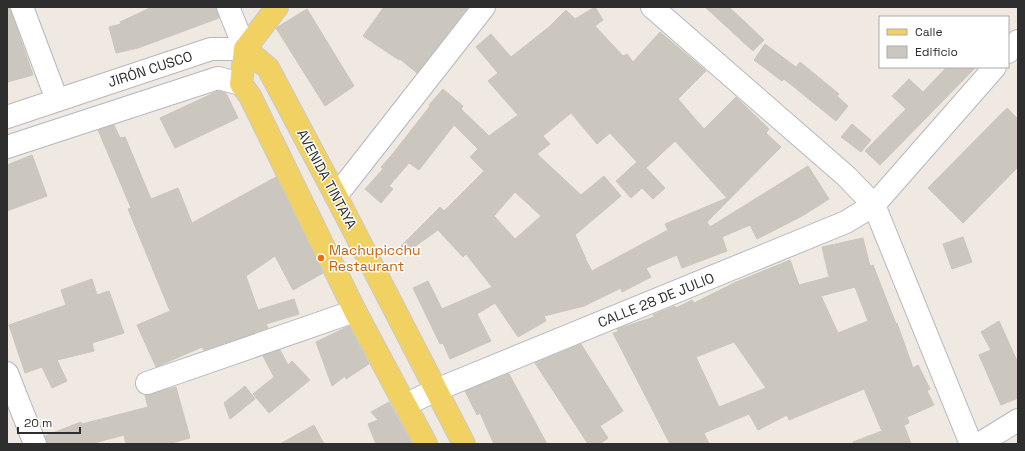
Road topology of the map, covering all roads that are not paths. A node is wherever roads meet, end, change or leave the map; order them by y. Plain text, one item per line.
1 (22, 7) edge
2 (228, 7) edge
3 (277, 7) edge
4 (484, 7) edge
5 (652, 7) edge
6 (1018, 41) edge
7 (245, 49) junction
8 (1009, 51) edge
9 (994, 68) edge
10 (241, 84) junction
11 (57, 100) junction
12 (7, 118) edge
13 (7, 147) edge
14 (336, 196) junction
15 (874, 205) junction
16 (355, 311) junction
17 (7, 373) edge
18 (147, 383) dead end
19 (436, 390) junction
20 (405, 405) junction
21 (1018, 420) edge
22 (35, 444) edge
23 (426, 444) edge
24 (464, 444) edge
25 (971, 444) edge
26 (980, 444) edge

1 - 11 street
2 - 7 street
3 - 7 main road
4 - 14 street
5 - 15 street
6 - 8 street
7 - 10 main road
7 - 11 street, JIRÓN CUSCO
7 - 14 main road, AVENIDA TINTAYA
9 - 15 street, CALLE 28 DE JULIO
10 - 13 street, JIRÓN CUSCO
10 - 16 main road
11 - 12 street, JIRÓN CUSCO
14 - 19 main road, AVENIDA TINTAYA
15 - 19 street, CALLE 28 DE JULIO
15 - 25 street
16 - 18 street
16 - 20 main road
17 - 22 street
19 - 20 street, CALLE 28 DE JULIO
19 - 24 main road, AVENIDA TINTAYA
20 - 23 main road
21 - 26 street

